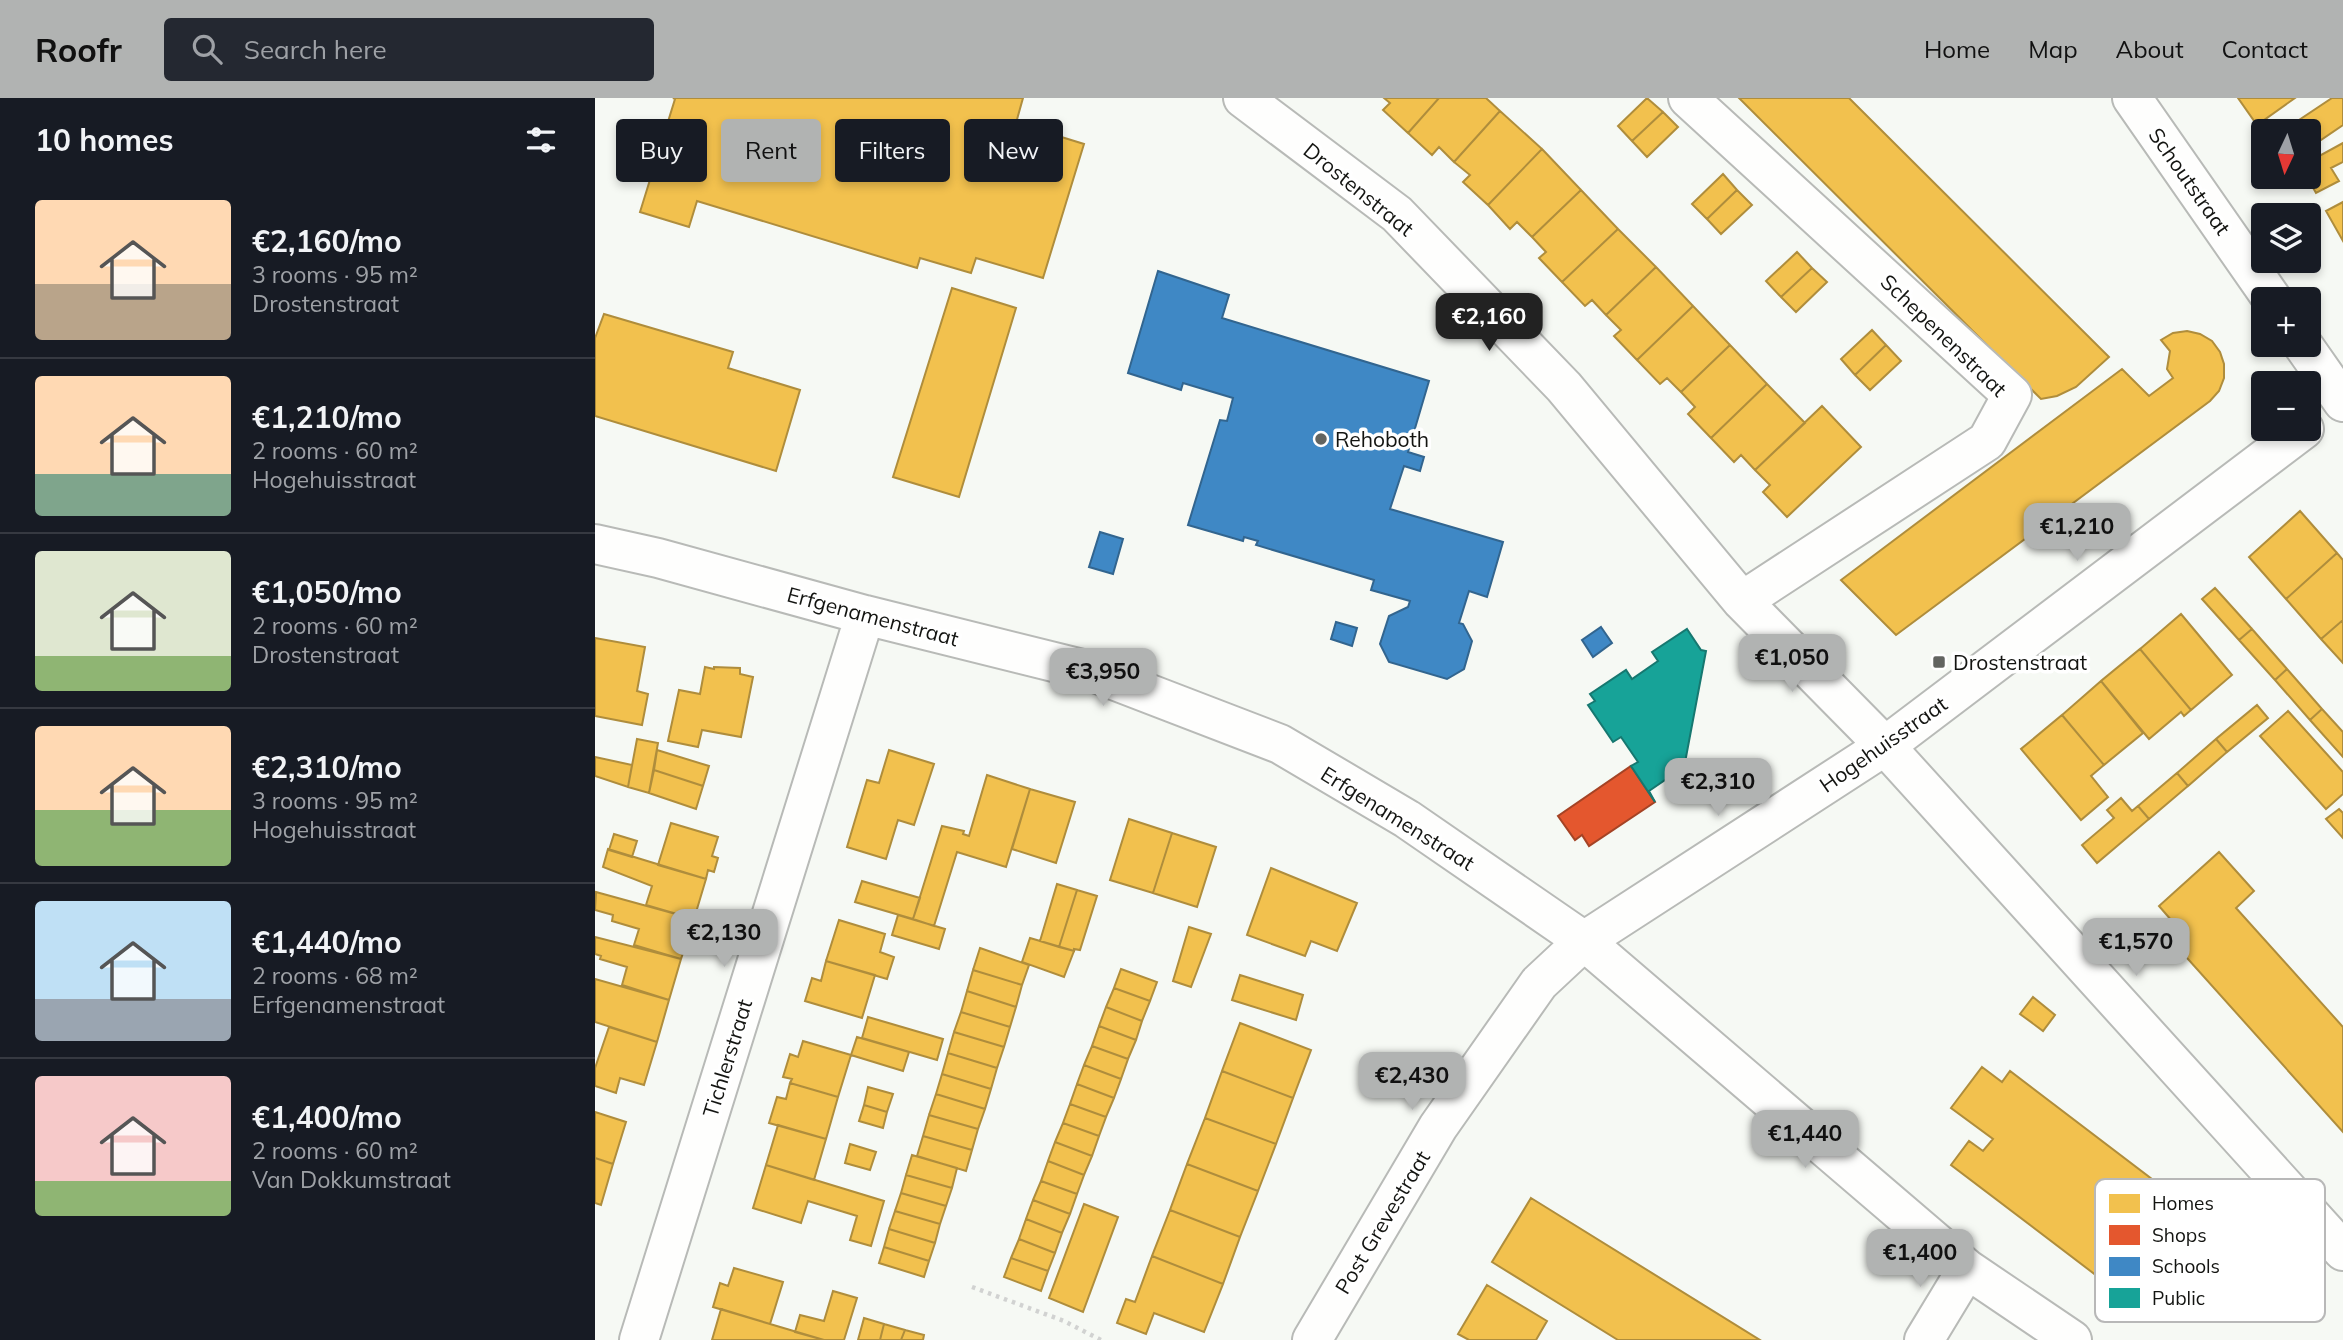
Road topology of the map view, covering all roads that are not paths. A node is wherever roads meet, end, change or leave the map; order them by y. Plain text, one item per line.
1 (1243, 98) edge
2 (1688, 98) edge
3 (2132, 98) edge
4 (2264, 287) edge
5 (2312, 357) edge
6 (2343, 400) edge
7 (2321, 416) edge
8 (2288, 441) edge
9 (595, 544) edge
10 (1742, 601) junction
11 (865, 615) junction
12 (1885, 746) junction
13 (1584, 941) junction
14 (2278, 1179) edge
15 (2325, 1231) edge
16 (2343, 1251) edge
17 (1967, 1269) junction
18 (639, 1340) edge
19 (1313, 1340) edge
20 (1924, 1340) edge
21 (2071, 1340) edge

1 - 10 street, Drostenstraat
2 - 10 street, Schepenenstraat
3 - 4 street, Schoutstraat
5 - 6 street
6 - 7 street
8 - 12 street, Hogehuisstraat
9 - 11 street, Erfgenamenstraat
10 - 12 street, Drostenstraat
11 - 13 street, Erfgenamenstraat
11 - 18 street, Tichlerstraat
12 - 13 street, Hogehuisstraat
12 - 14 street, Drostenstraat
13 - 17 street, Erfgenamenstraat
13 - 19 street, Post Grevestraat
15 - 16 street, Drostenstraat
17 - 20 street
17 - 21 street, Erfgenamenstraat

